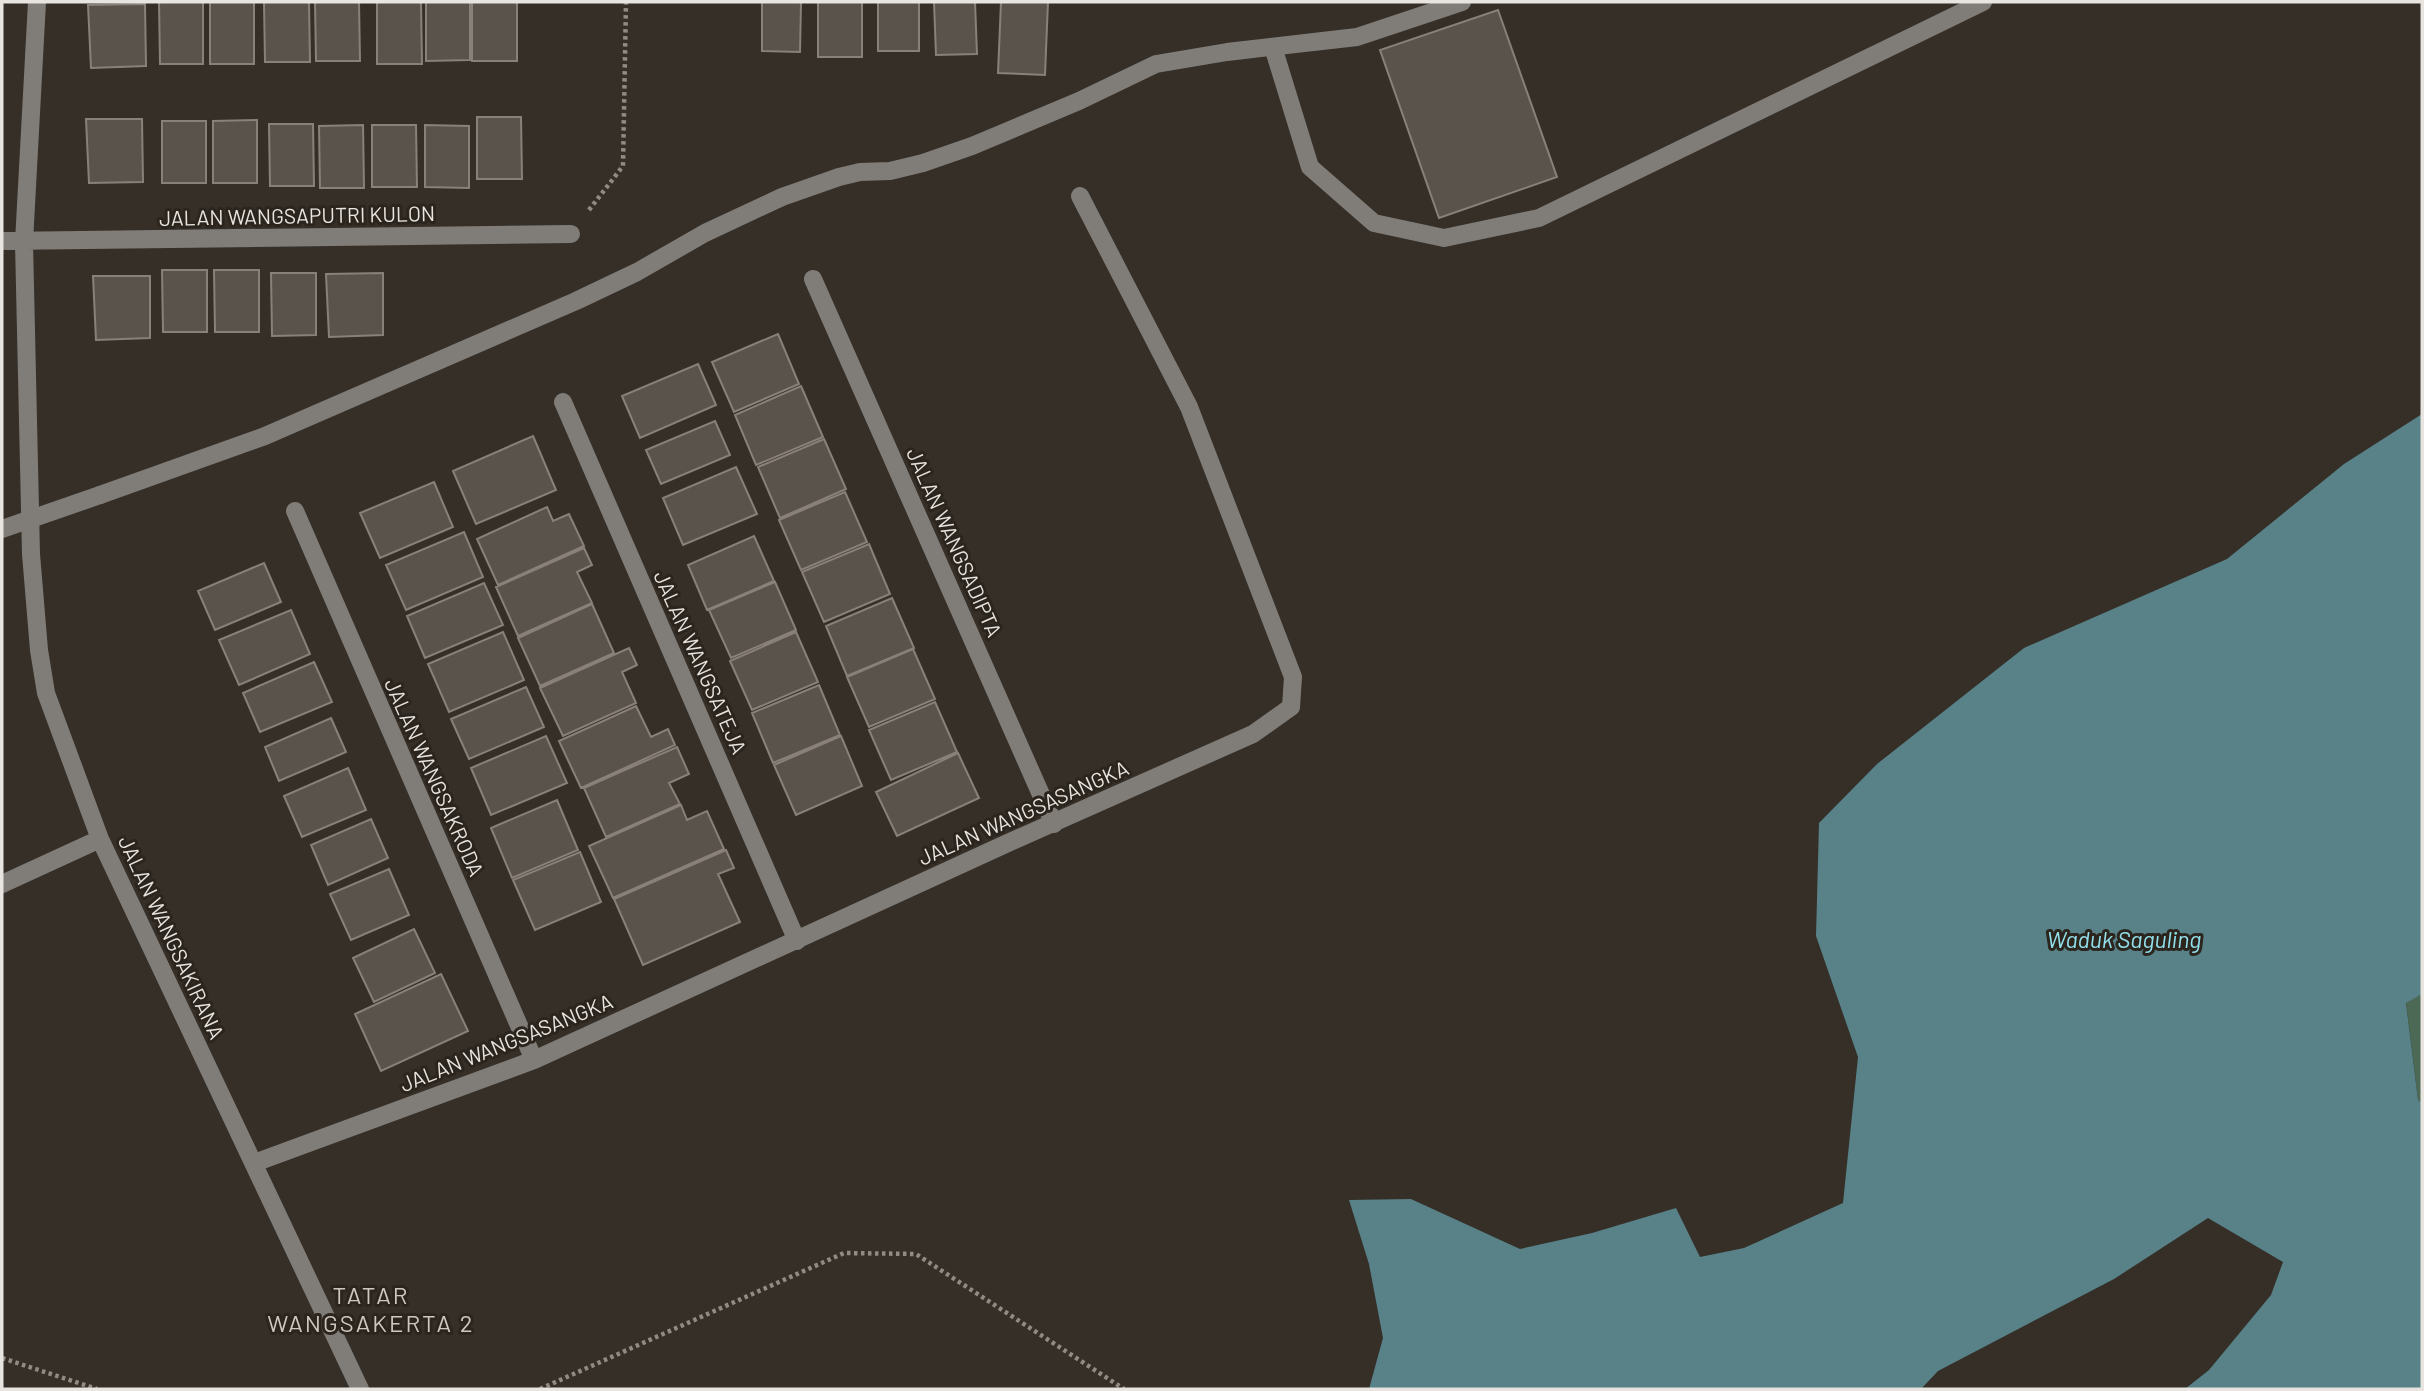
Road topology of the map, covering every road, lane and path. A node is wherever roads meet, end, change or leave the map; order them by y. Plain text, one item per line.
1 (37, 2) edge
2 (626, 2) edge
3 (1462, 2) edge
4 (1983, 2) edge
5 (1273, 47) junction
6 (1080, 195) dead end
7 (571, 234) joint
8 (2, 241) edge
9 (24, 242) junction
10 (813, 279) dead end
11 (563, 402) dead end
12 (295, 511) dead end
13 (2, 529) edge
14 (1055, 824) junction
15 (100, 839) junction
16 (2, 884) edge
17 (797, 941) junction
18 (534, 1060) junction
19 (254, 1163) junction
20 (2, 1358) edge
21 (97, 1389) edge
22 (360, 1389) edge
23 (540, 1389) edge
24 (1124, 1389) edge

1 - 9 street, JALAN WANGSAKIRANA
2 - 7 path
3 - 5 street
4 - 5 street
5 - 13 street, bridge
6 - 14 street, JALAN WANGSASANGKA
7 - 9 street, JALAN WANGSAPUTRI KULON
8 - 9 street, JALAN WANGSAPUTRI KULON
9 - 15 street, JALAN WANGSAKIRANA
10 - 14 street, JALAN WANGSADIPTA
11 - 17 street, JALAN WANGSATEJA
12 - 18 street, JALAN WANGSAKRODA
14 - 17 street, JALAN WANGSASANGKA
15 - 16 street
15 - 19 street, JALAN WANGSAKIRANA
17 - 18 street, JALAN WANGSASANGKA
18 - 19 street, JALAN WANGSASANGKA
19 - 22 street, JALAN WANGSAKIRANA
20 - 21 path
23 - 24 path

